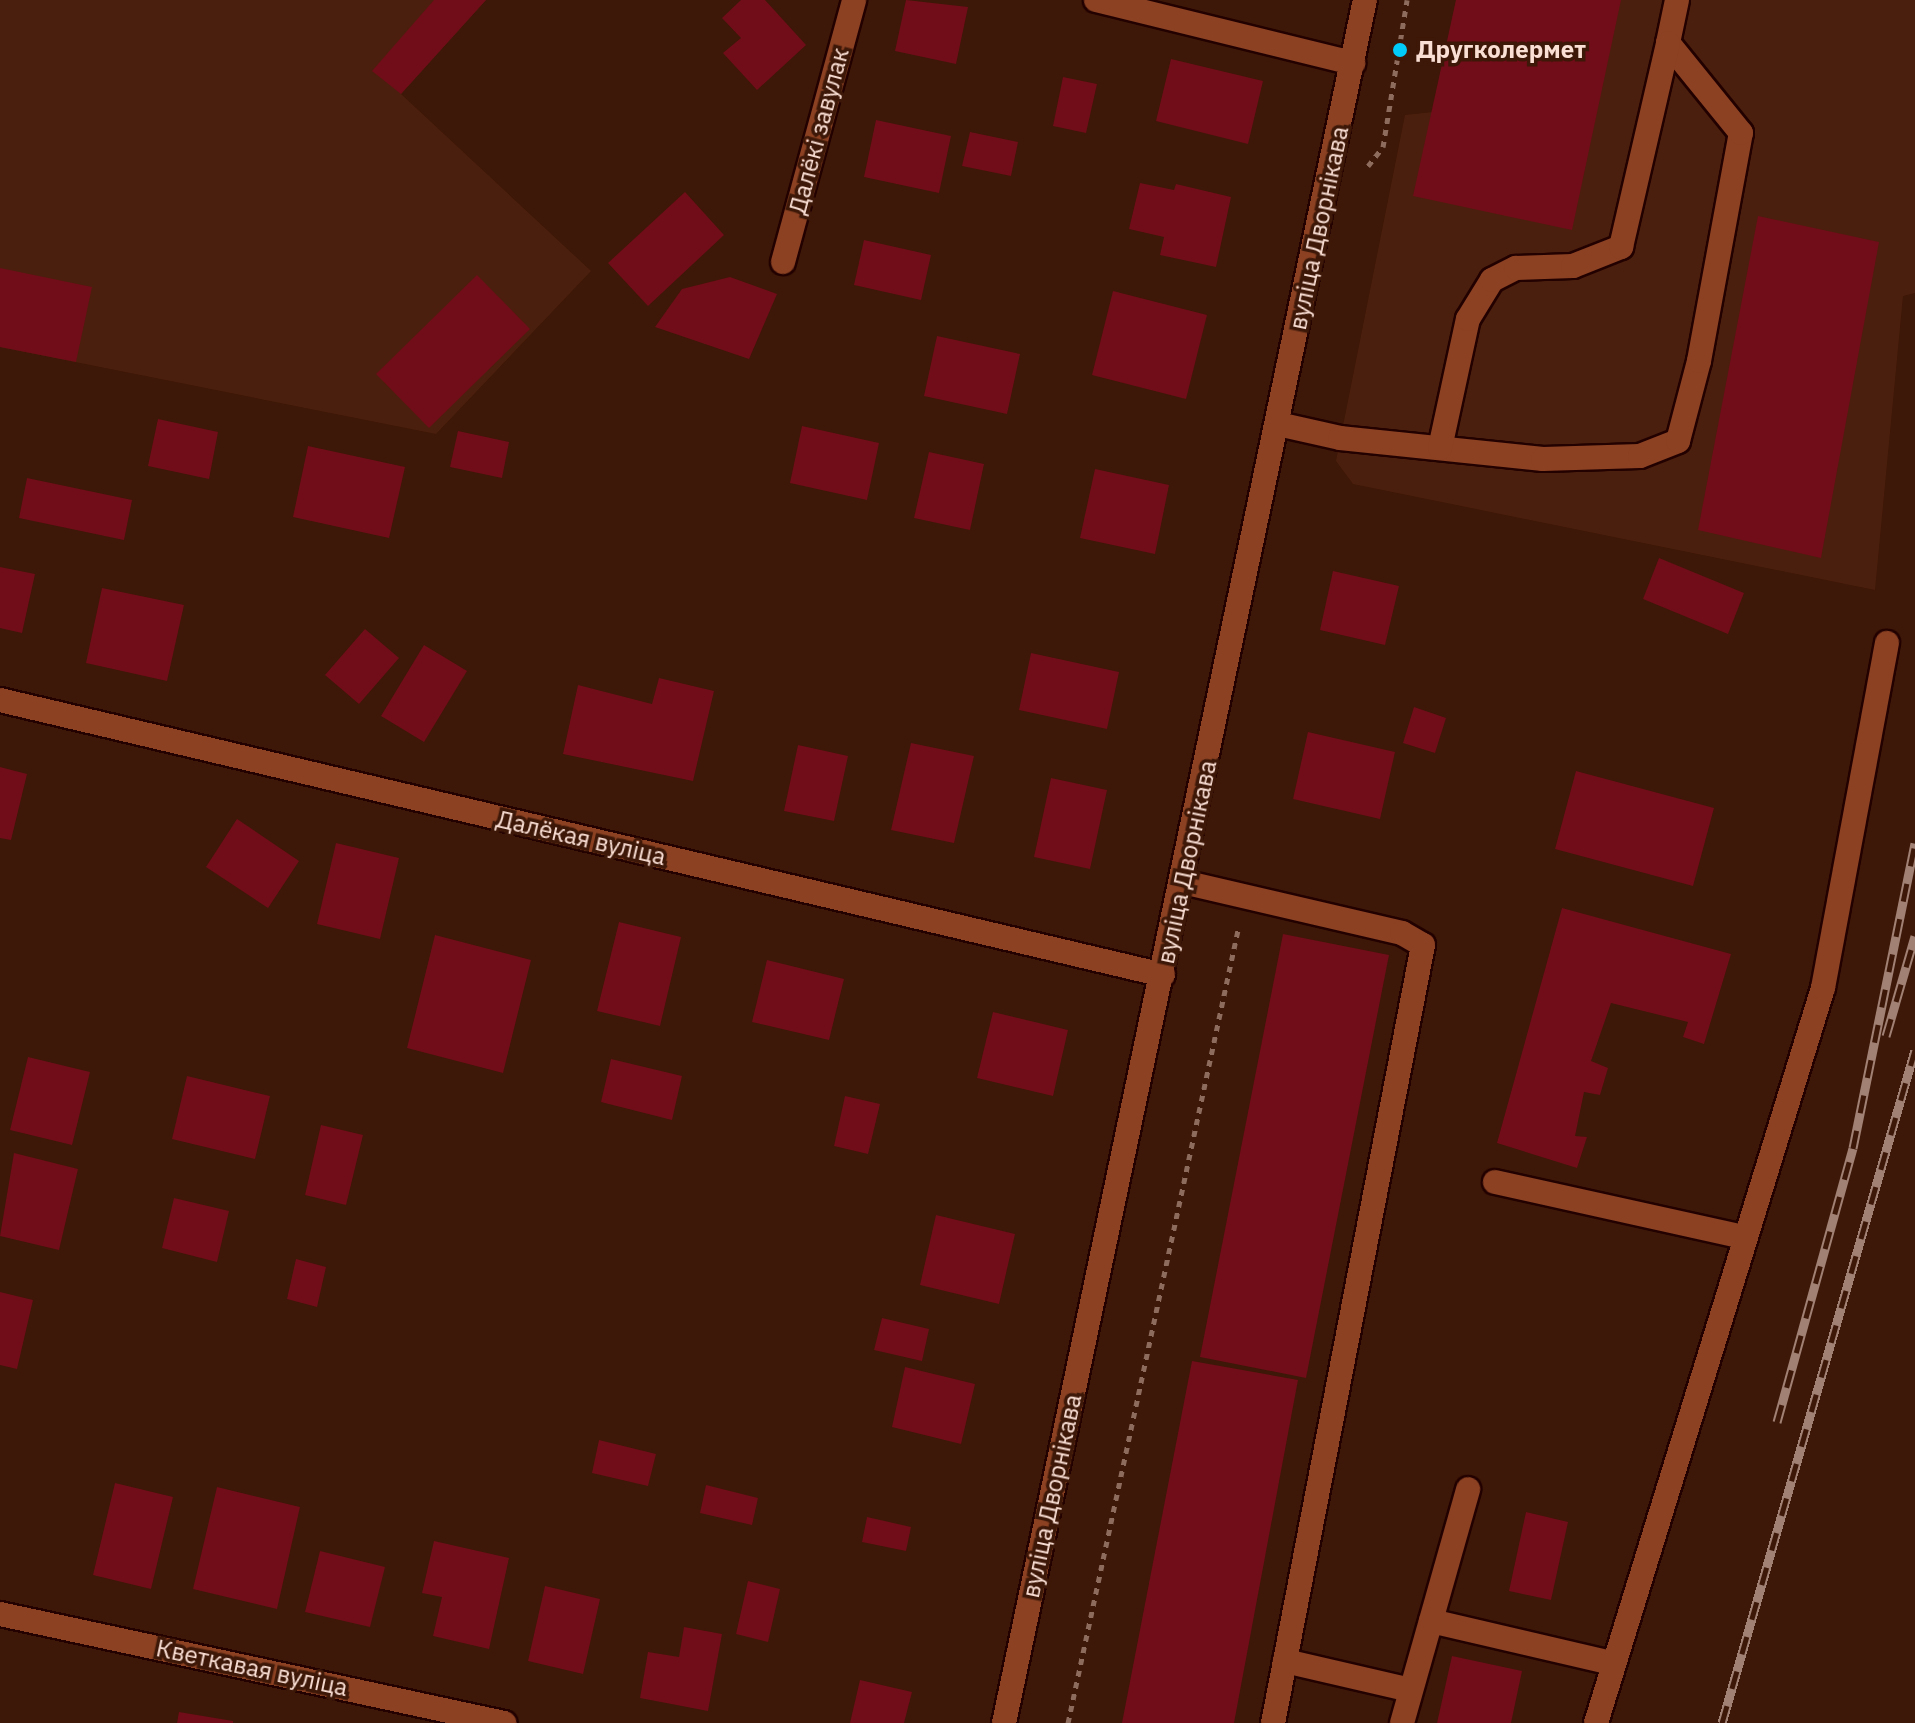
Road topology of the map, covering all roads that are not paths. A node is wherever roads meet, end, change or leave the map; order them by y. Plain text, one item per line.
1 (854, 0) edge
2 (1096, 0) edge
3 (1365, 0) edge
4 (1677, 0) edge
5 (1668, 43) junction
6 (1353, 63) junction
7 (783, 262) dead end
8 (1278, 424) junction
9 (1440, 448) junction
10 (1887, 643) dead end
11 (0, 700) edge
12 (1183, 882) junction
13 (1163, 975) junction
14 (1495, 1182) dead end
15 (1743, 1237) junction
16 (1468, 1489) dead end
17 (0, 1614) edge
18 (1431, 1621) junction
19 (1285, 1661) junction
20 (1612, 1663) junction
21 (1411, 1690) junction
22 (504, 1723) edge
23 (1004, 1723) edge
24 (1273, 1723) edge
25 (1402, 1723) edge
26 (1596, 1723) edge

1 - 7 street, Далёкі завулак
2 - 6 street
3 - 6 street, вуліца Дворнікава
4 - 5 street
5 - 9 street
5 - 9 street
6 - 8 street, вуліца Дворнікава
8 - 9 street
8 - 12 street, вуліца Дворнікава
10 - 15 street
11 - 13 street, Далёкая вуліца
12 - 13 street, вуліца Дворнікава
12 - 19 street
13 - 23 street, вуліца Дворнікава
14 - 15 street
15 - 20 street
16 - 18 street
17 - 22 street, Кветкавая вуліца
18 - 20 street
18 - 21 street
19 - 21 street
19 - 24 street
20 - 26 street
21 - 25 street

